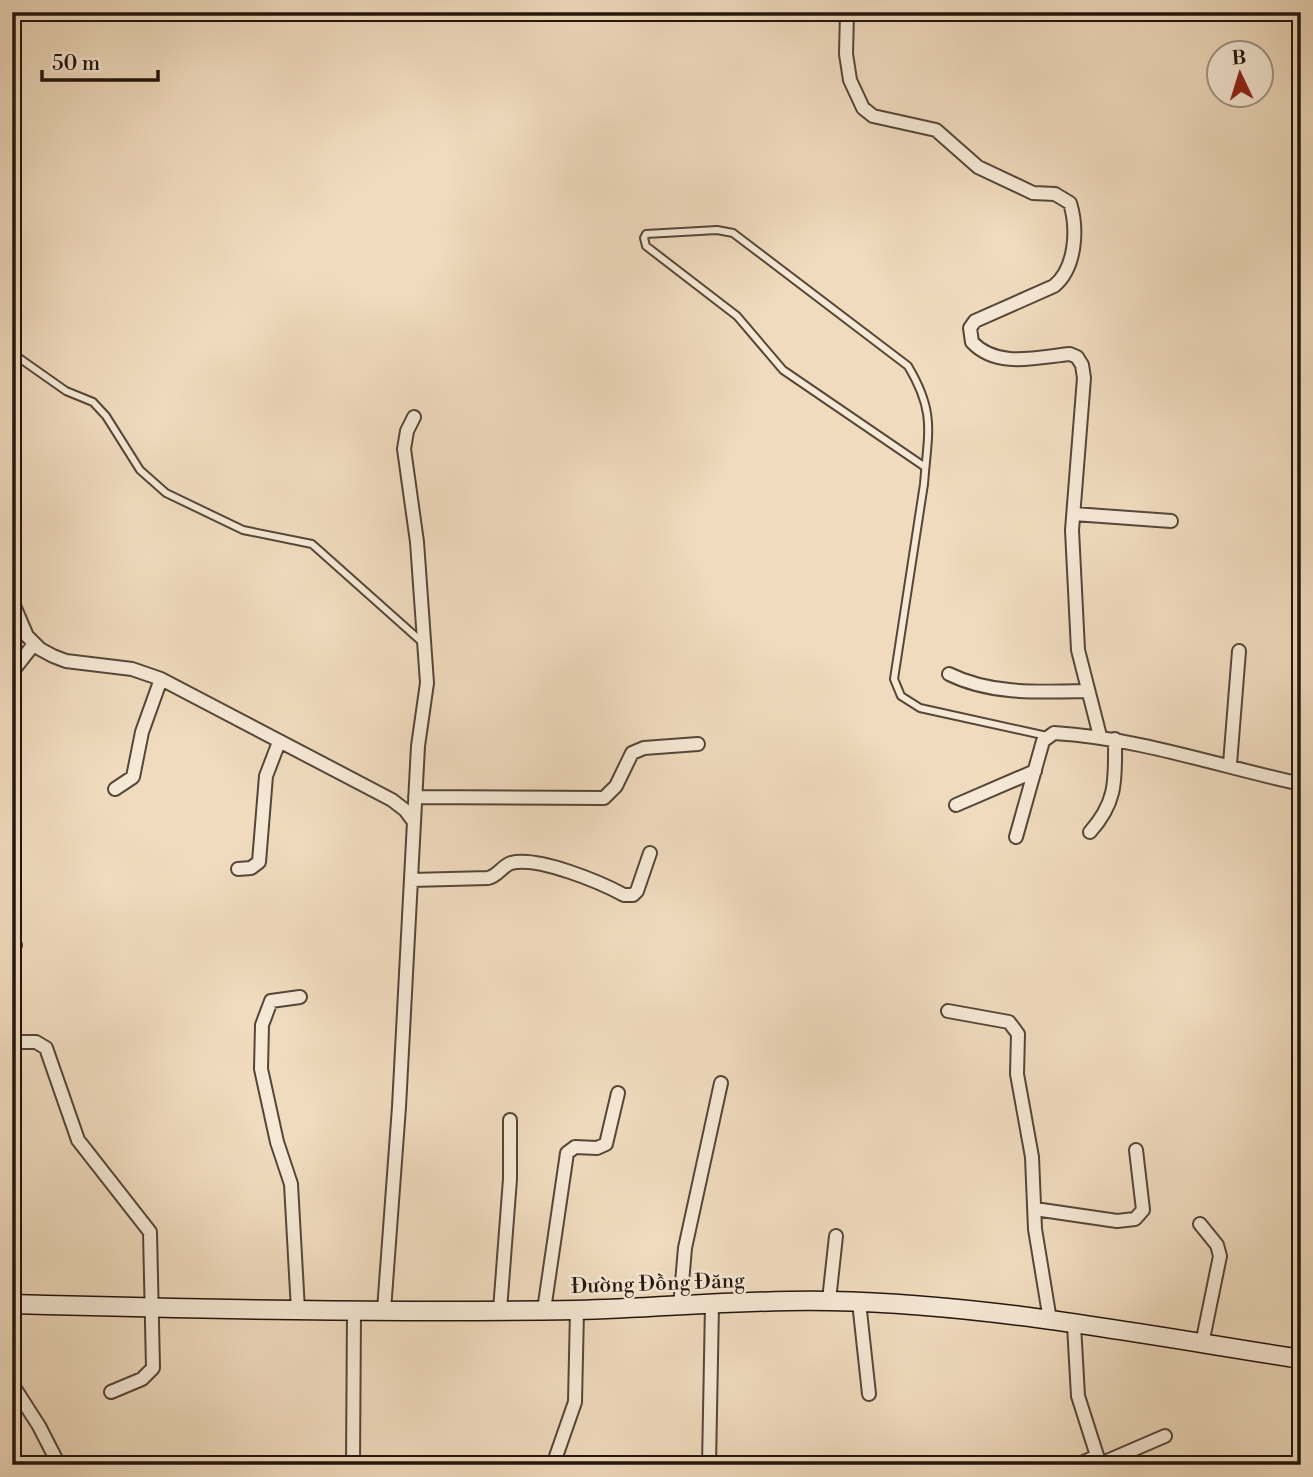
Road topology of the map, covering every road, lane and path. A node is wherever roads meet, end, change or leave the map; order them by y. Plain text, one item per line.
1 (847, 12) edge
2 (12, 353) edge
3 (414, 417) dead end
4 (925, 467) junction
5 (1074, 514) junction
6 (1171, 521) dead end
7 (12, 601) edge
8 (422, 643) junction
9 (34, 644) junction
10 (1239, 651) dead end
11 (12, 672) edge
12 (950, 674) dead end
13 (161, 679) junction
14 (1087, 691) junction
15 (1047, 736) junction
16 (1100, 736) junction
17 (1115, 739) junction
18 (279, 742) junction
19 (698, 744) dead end
20 (1230, 764) junction
21 (1035, 771) junction
22 (1301, 784) edge
23 (115, 789) dead end
24 (415, 797) junction
25 (956, 805) dead end
26 (414, 821) junction
27 (1090, 832) dead end
28 (1016, 837) dead end
29 (650, 853) dead end
30 (238, 869) dead end
31 (411, 880) junction
32 (300, 997) dead end
33 (948, 1011) dead end
34 (12, 1042) edge
35 (721, 1083) dead end
36 (618, 1093) dead end
37 (510, 1121) dead end
38 (1136, 1150) dead end
39 (1035, 1209) junction
40 (1200, 1224) dead end
41 (836, 1236) dead end
42 (828, 1300) junction
43 (859, 1302) junction
44 (12, 1304) edge
45 (712, 1305) junction
46 (680, 1306) junction
47 (152, 1307) junction
48 (298, 1310) junction
49 (384, 1310) junction
50 (500, 1310) junction
51 (544, 1310) junction
52 (577, 1310) junction
53 (354, 1311) junction
54 (1050, 1321) junction
55 (1074, 1325) junction
56 (1202, 1344) junction
57 (1301, 1359) edge
58 (12, 1384) edge
59 (111, 1392) dead end
60 (869, 1394) dead end
61 (1165, 1436) dead end
62 (1099, 1462) edge
63 (59, 1465) edge
64 (353, 1465) edge
65 (554, 1465) edge
66 (709, 1465) edge
67 (1077, 1465) edge

1 - 5 street
2 - 8 lane
3 - 8 street
4 - 4 lane
4 - 15 lane
5 - 6 street
5 - 14 street
7 - 9 street
8 - 24 street
9 - 11 street
9 - 13 street
10 - 20 street
12 - 14 street
13 - 18 street
13 - 23 street
14 - 16 street
15 - 16 street
15 - 21 street
16 - 17 street
17 - 20 street
17 - 27 street
18 - 26 street
18 - 30 street
19 - 24 street
20 - 22 street
21 - 25 street
21 - 28 street
24 - 26 street
26 - 31 street
29 - 31 street
31 - 49 street
32 - 48 street
33 - 39 street
34 - 47 street
35 - 46 street
36 - 51 street
37 - 50 street
38 - 39 street
39 - 54 street
40 - 56 street
41 - 42 street
42 - 43 main road, Đường Đồng Đăng
42 - 45 main road, Đường Đồng Đăng
43 - 54 main road, Đường Đồng Đăng
43 - 60 street
44 - 47 main road, Đường Đồng Đăng
45 - 46 main road, Đường Đồng Đăng
45 - 66 street
46 - 52 main road, Đường Đồng Đăng
47 - 48 main road, Đường Đồng Đăng
47 - 59 street
48 - 53 main road, Đường Đồng Đăng
49 - 50 main road, Đường Đồng Đăng
49 - 53 main road, Đường Đồng Đăng
50 - 51 main road, Đường Đồng Đăng
51 - 52 main road, Đường Đồng Đăng
52 - 65 street
53 - 64 street
54 - 55 main road, Đường Đồng Đăng
55 - 56 main road, Đường Đồng Đăng
55 - 62 street
56 - 57 main road, Đường Đồng Đăng
58 - 63 street
61 - 62 street
62 - 67 street

